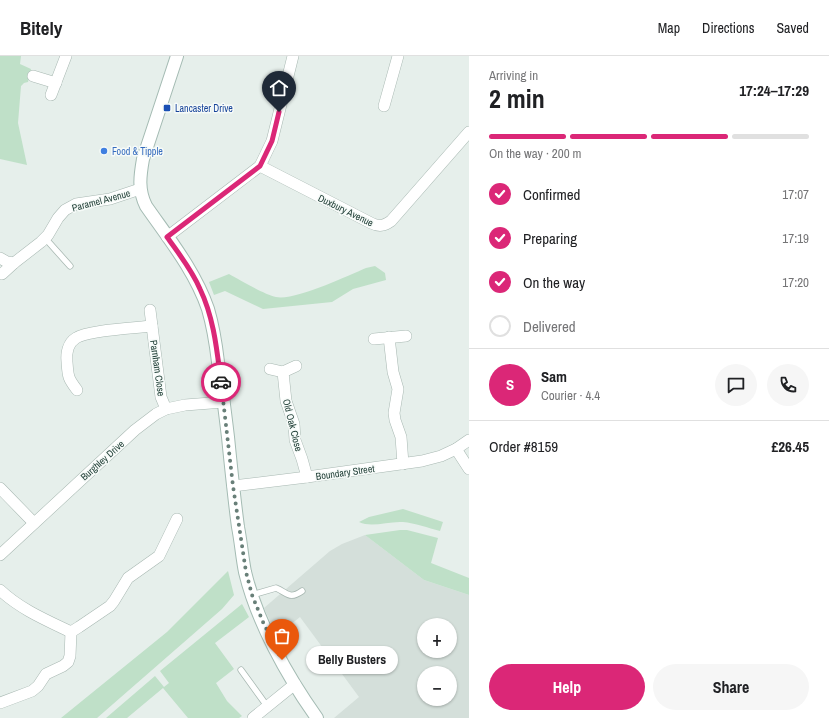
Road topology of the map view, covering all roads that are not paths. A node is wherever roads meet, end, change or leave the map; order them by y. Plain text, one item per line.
1 (66, 56) edge
2 (177, 56) edge
3 (293, 56) edge
4 (398, 56) edge
5 (33, 76) dead end
6 (56, 83) junction
7 (50, 95) dead end
8 (384, 106) dead end
9 (469, 132) edge
10 (260, 166) junction
11 (140, 189) junction
12 (167, 237) junction
13 (45, 238) junction
14 (0, 258) edge
15 (14, 263) junction
16 (70, 266) dead end
17 (2, 274) dead end
18 (150, 310) dead end
19 (152, 326) junction
20 (406, 336) dead end
21 (389, 338) junction
22 (374, 339) dead end
23 (296, 366) dead end
24 (270, 369) dead end
25 (283, 372) junction
26 (78, 390) dead end
27 (224, 402) junction
28 (166, 409) junction
29 (469, 440) edge
30 (456, 449) junction
31 (403, 464) junction
32 (469, 469) edge
33 (307, 477) junction
34 (233, 486) junction
35 (0, 488) edge
36 (177, 519) dead end
37 (34, 523) junction
38 (0, 555) edge
39 (0, 590) edge
40 (302, 591) dead end
41 (252, 595) junction
42 (71, 632) junction
43 (241, 670) dead end
44 (295, 684) junction
45 (0, 703) edge
46 (267, 706) junction
47 (253, 718) edge
48 (316, 718) edge

1 - 6 street
2 - 11 street
3 - 10 street
4 - 8 street
5 - 6 street
6 - 7 street
9 - 10 street, Duxbury Avenue
10 - 12 street
11 - 12 street
11 - 13 street, Paramel Avenue
12 - 27 street
13 - 15 street, Paramel Avenue
13 - 16 lane
14 - 15 street
15 - 17 street, Paramel Avenue
18 - 19 street, Parnham Close
19 - 26 street, Parnham Close
19 - 28 street, Parnham Close
20 - 21 street
21 - 22 street
21 - 31 street
23 - 25 street
24 - 25 street
25 - 33 street, Old Oak Close
27 - 28 street, Burghley Drive
27 - 34 street
28 - 37 street, Burghley Drive
29 - 30 street, Boundary Street
30 - 31 street, Boundary Street
30 - 32 street
31 - 33 street, Boundary Street
33 - 34 street, Boundary Street
34 - 41 street
35 - 37 street
36 - 42 street
37 - 38 street, Burghley Drive
39 - 42 street
40 - 41 lane
41 - 44 street
42 - 45 street
43 - 46 lane
44 - 46 street
44 - 48 street
46 - 47 street

